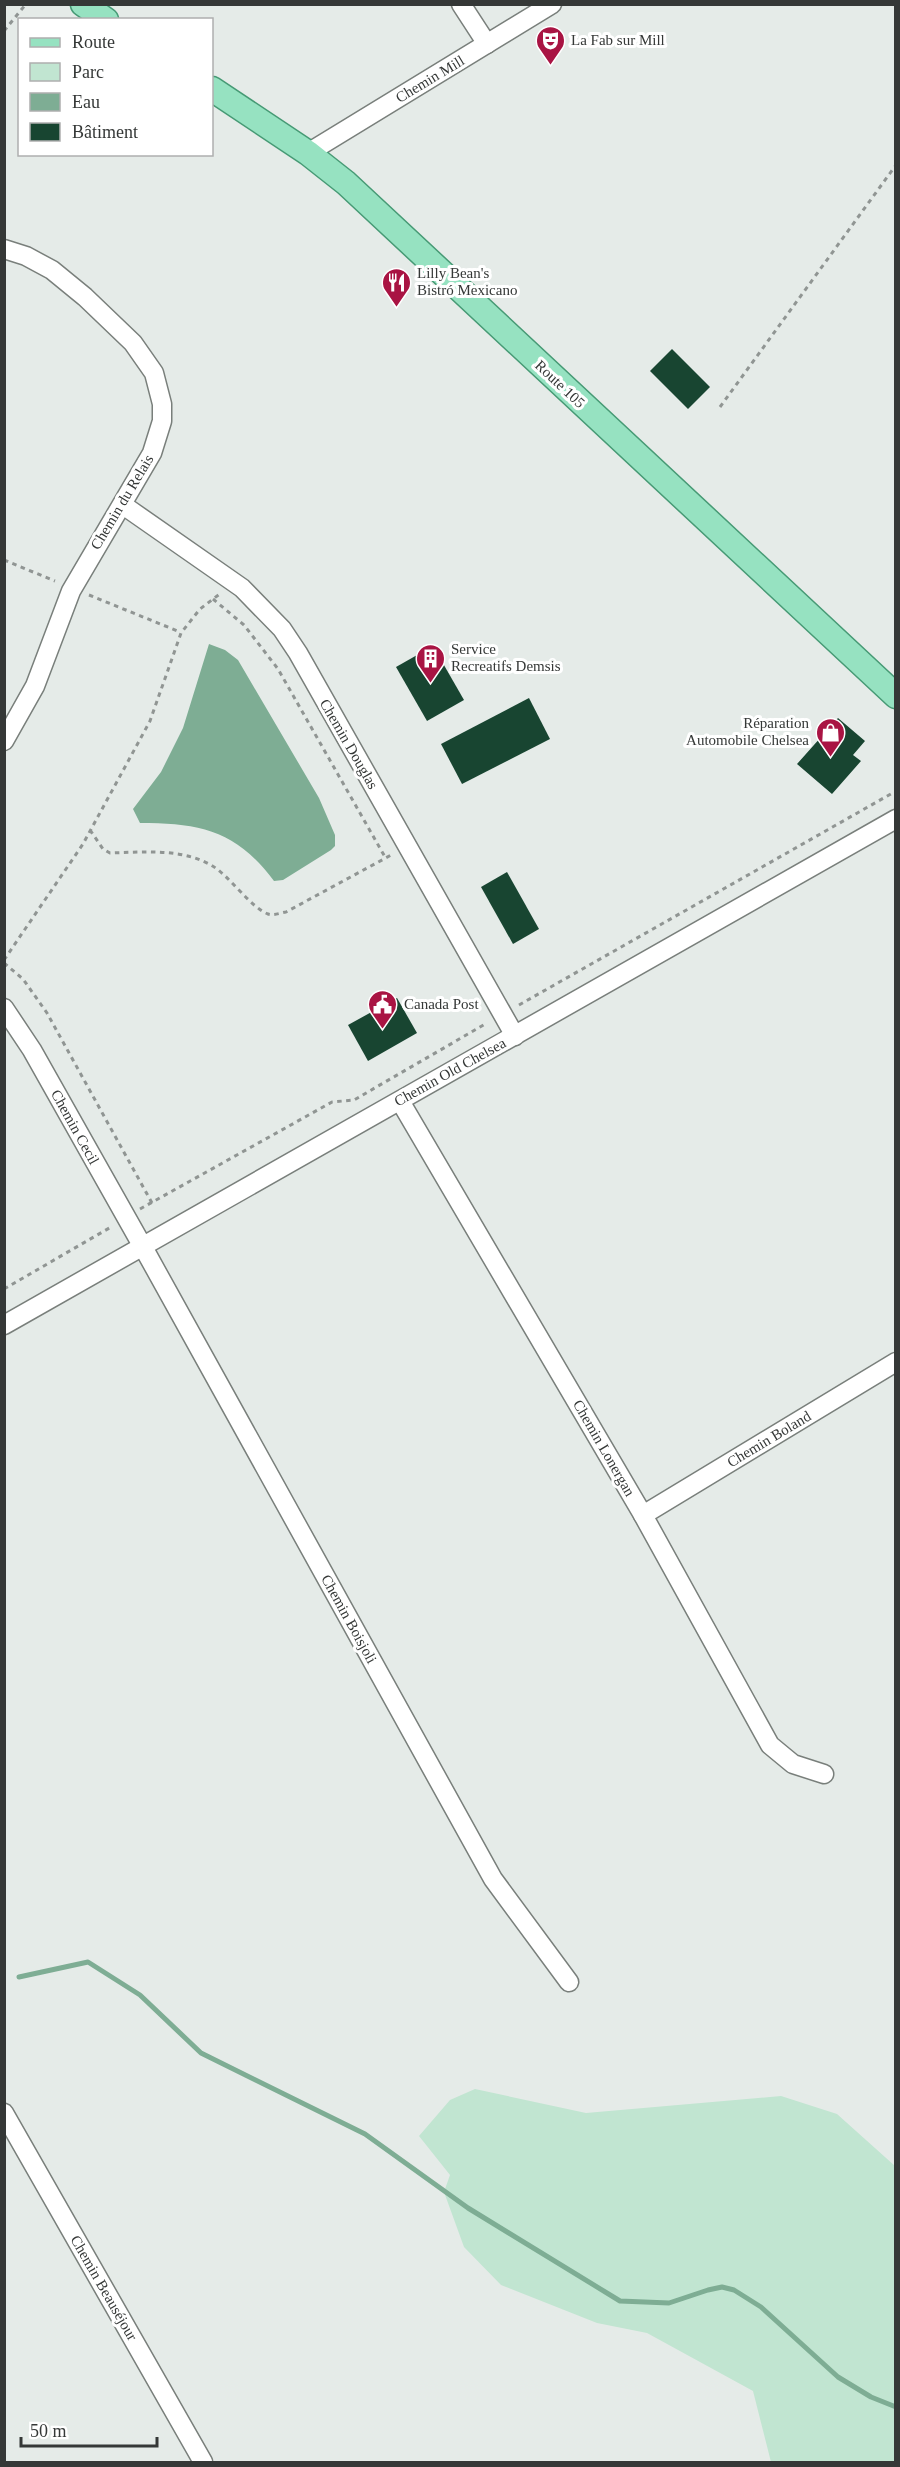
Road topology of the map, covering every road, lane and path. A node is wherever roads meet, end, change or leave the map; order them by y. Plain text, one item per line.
1 (26, 4) edge
2 (83, 4) edge
3 (461, 4) edge
4 (552, 4) edge
5 (103, 18) edge
6 (4, 31) edge
7 (487, 44) junction
8 (213, 90) edge
9 (308, 153) junction
10 (896, 165) edge
11 (4, 249) edge
12 (720, 407) dead end
13 (123, 505) junction
14 (4, 560) edge
15 (235, 583) junction
16 (73, 588) junction
17 (213, 599) junction
18 (181, 633) junction
19 (896, 696) edge
20 (4, 741) edge
21 (896, 791) edge
22 (896, 819) edge
23 (90, 830) junction
24 (407, 846) junction
25 (386, 857) junction
26 (4, 962) edge
27 (4, 1008) edge
28 (503, 1015) junction
29 (515, 1036) junction
30 (400, 1101) junction
31 (152, 1203) junction
32 (126, 1218) junction
33 (143, 1247) junction
34 (4, 1289) edge
35 (4, 1325) edge
36 (896, 1362) edge
37 (643, 1515) junction
38 (824, 1774) dead end
39 (569, 1982) dead end
40 (4, 2113) edge
41 (203, 2463) edge

1 - 6 path
2 - 5 main road
3 - 7 street
4 - 7 street, Chemin Mill
7 - 9 street, Chemin Mill
8 - 9 main road, Route 105
9 - 19 main road, Route 105
10 - 12 path
11 - 13 street, Chemin du Relais
13 - 15 street, Chemin Douglas
13 - 16 street, Chemin du Relais
14 - 16 path
15 - 17 path
15 - 24 street, Chemin Douglas
16 - 18 path
16 - 20 street, Chemin du Relais
17 - 18 path
17 - 25 path
18 - 23 path
21 - 28 path
22 - 29 street, Chemin Old Chelsea
23 - 25 path
23 - 26 path
24 - 25 path
24 - 28 street, Chemin Douglas
26 - 31 path
27 - 32 street, Chemin Cecil
28 - 29 street, Chemin Douglas
28 - 31 path
29 - 30 street, Chemin Old Chelsea
30 - 33 street, Chemin Old Chelsea
30 - 37 street, Chemin Lonergan
31 - 32 path
32 - 33 street, Chemin Cecil
32 - 34 path
33 - 35 street, Chemin Old Chelsea
33 - 39 street, Chemin Boisjoli
36 - 37 street, Chemin Boland
37 - 38 street, Chemin Lonergan
40 - 41 street, Chemin Beauséjour

